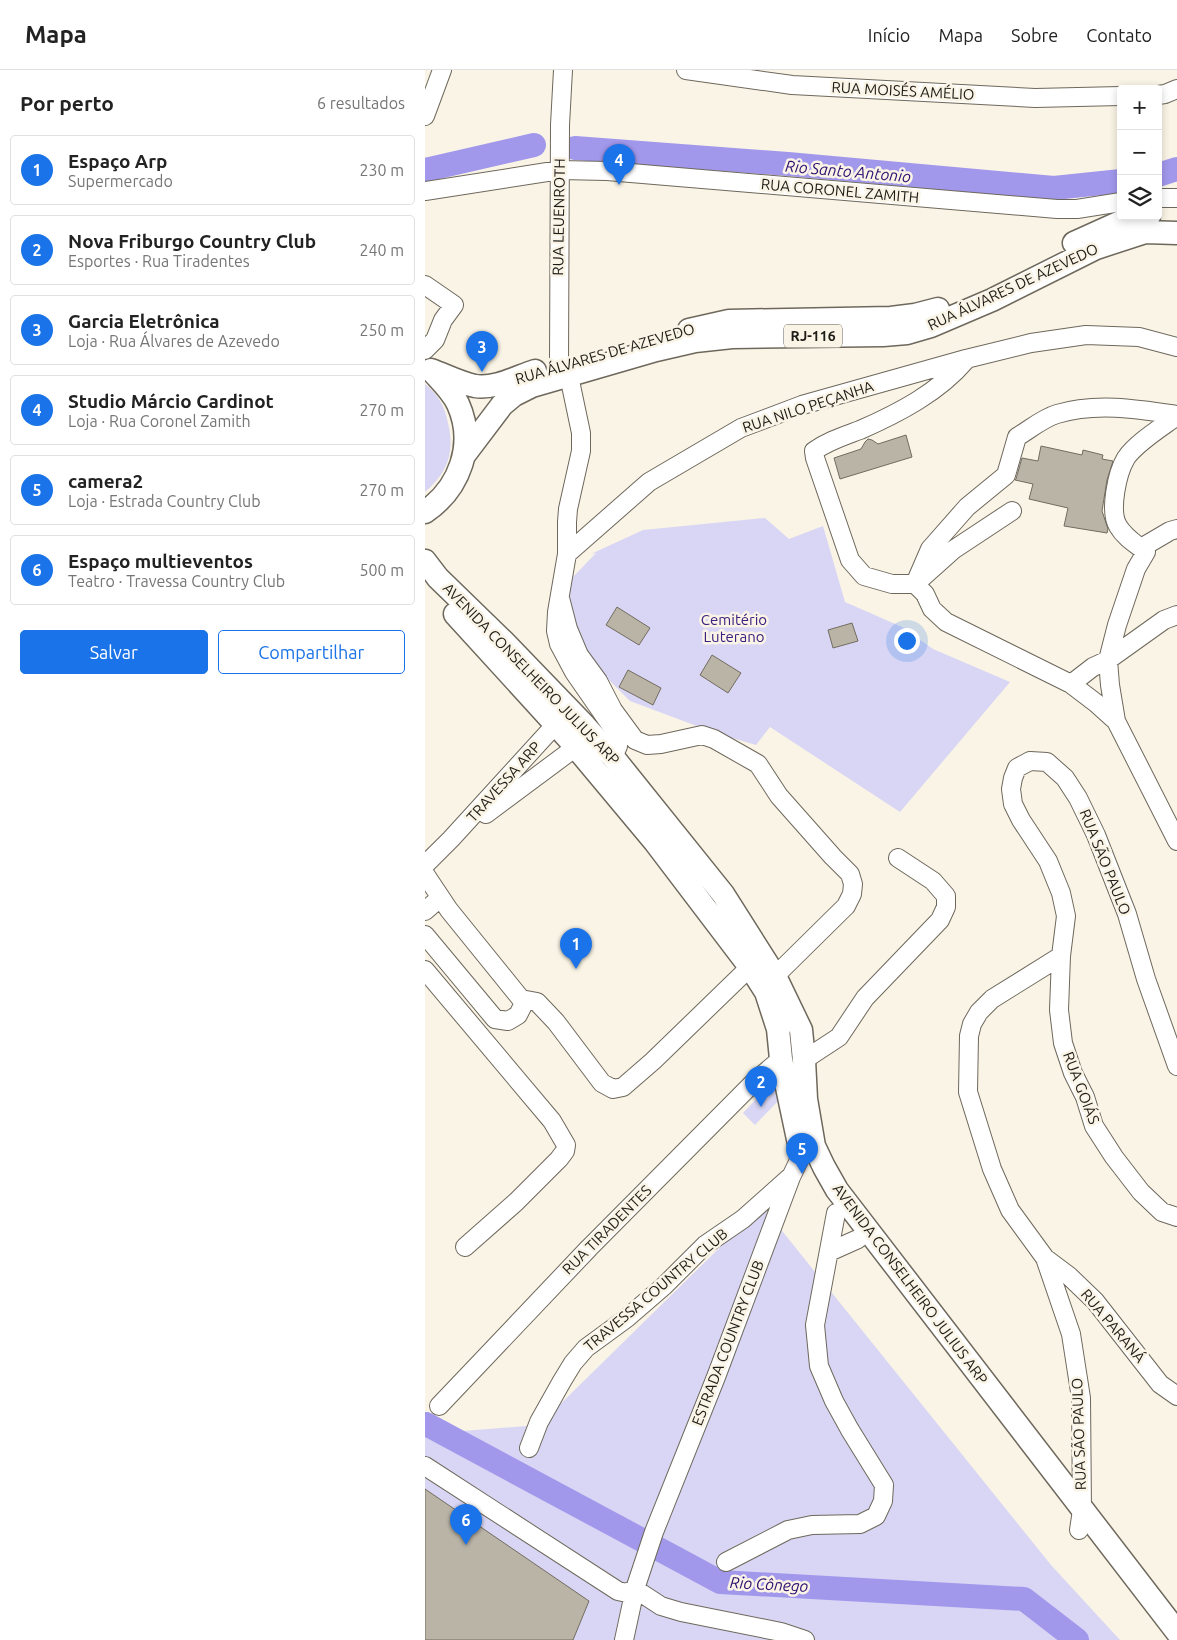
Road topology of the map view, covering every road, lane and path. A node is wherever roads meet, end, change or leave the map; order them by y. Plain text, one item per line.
1 (442, 70) edge
2 (563, 70) edge
3 (686, 70) edge
4 (761, 75) edge
5 (1117, 96) edge
6 (425, 116) edge
7 (560, 163) junction
8 (425, 191) edge
9 (1162, 198) edge
10 (1177, 198) edge
11 (1117, 203) edge
12 (1162, 216) edge
13 (1177, 218) edge
14 (1125, 220) edge
15 (1177, 233) edge
16 (425, 285) edge
17 (1177, 347) edge
18 (966, 359) junction
19 (427, 362) edge
20 (564, 370) junction
21 (1177, 416) edge
22 (465, 454) junction
23 (1013, 511) dead end
24 (425, 512) edge
25 (1177, 529) edge
26 (1141, 548) junction
27 (567, 554) junction
28 (425, 561) edge
29 (425, 583) edge
30 (915, 584) junction
31 (561, 598) junction
32 (1177, 615) edge
33 (1108, 660) junction
34 (1071, 684) junction
35 (1116, 721) junction
36 (557, 724) junction
37 (576, 746) junction
38 (613, 757) junction
39 (451, 839) junction
40 (1177, 842) edge
41 (898, 858) dead end
42 (425, 865) edge
43 (425, 874) edge
44 (440, 898) junction
45 (425, 911) edge
46 (425, 935) edge
47 (1061, 956) junction
48 (749, 967) junction
49 (425, 970) edge
50 (775, 976) junction
51 (521, 999) junction
52 (490, 1014) junction
53 (472, 1025) junction
54 (781, 1059) junction
55 (805, 1060) junction
56 (1177, 1066) edge
57 (802, 1154) junction
58 (791, 1176) junction
59 (837, 1212) junction
60 (1177, 1217) edge
61 (857, 1238) junction
62 (465, 1247) dead end
63 (829, 1252) junction
64 (1045, 1258) junction
65 (1177, 1396) edge
66 (439, 1406) dead end
67 (529, 1448) dead end
68 (425, 1466) edge
69 (1081, 1520) junction
70 (726, 1562) dead end
71 (635, 1589) junction
72 (1177, 1632) edge
73 (624, 1640) edge
74 (805, 1640) edge
75 (1167, 1640) edge

1 - 6 street
2 - 7 street, RUA LEUENROTH
3 - 4 street, RUA MOISÉS AMÉLIO
4 - 5 street, RUA MOISÉS AMÉLIO
7 - 8 street, RUA CORONEL ZAMITH
7 - 11 street, RUA CORONEL ZAMITH
7 - 20 street, RUA LEUENROTH
9 - 10 street
12 - 13 main road
14 - 20 main road, RUA ÁLVARES DE AZEVEDO / RJ-116
15 - 20 main road, RUA ÁLVARES DE AZEVEDO / RJ-116
16 - 19 street
17 - 18 street, RUA NILO PEÇANHA
18 - 27 street, RUA NILO PEÇANHA
18 - 30 street
19 - 20 main road, RUA ÁLVARES DE AZEVEDO / RJ-116
19 - 22 main road, RJ-116
20 - 22 main road, RUA ÁLVARES DE AZEVEDO / RJ-116
20 - 27 street
21 - 26 street
21 - 30 street
22 - 24 main road, RJ-116
23 - 30 street
25 - 26 street
26 - 33 street
27 - 31 street
28 - 38 main road, AVENIDA CONSELHEIRO JULIUS ARP
29 - 36 main road, AVENIDA CONSELHEIRO JULIUS ARP
30 - 34 street
31 - 38 street
31 - 50 street
32 - 33 street
33 - 34 street
33 - 35 street
34 - 35 street
35 - 40 street
36 - 37 main road, AVENIDA CONSELHEIRO JULIUS ARP
36 - 39 street, TRAVESSA ARP
37 - 39 street, TRAVESSA ARP
37 - 48 main road, AVENIDA CONSELHEIRO JULIUS ARP
38 - 50 main road, AVENIDA CONSELHEIRO JULIUS ARP
39 - 42 street, TRAVESSA ARP
41 - 55 street
43 - 44 street
44 - 45 street
44 - 51 street
46 - 52 street
47 - 56 street, RUA SÃO PAULO
47 - 60 street, RUA GOIÁS
47 - 64 street, RUA SÃO PAULO
48 - 51 street
48 - 54 main road, AVENIDA CONSELHEIRO JULIUS ARP
49 - 53 street
50 - 55 main road, AVENIDA CONSELHEIRO JULIUS ARP
51 - 52 street
52 - 53 street
53 - 62 street
54 - 57 main road, AVENIDA CONSELHEIRO JULIUS ARP
54 - 66 street, RUA TIRADENTES
55 - 69 main road, AVENIDA CONSELHEIRO JULIUS ARP
57 - 58 street, ESTRADA COUNTRY CLUB
57 - 59 main road, AVENIDA CONSELHEIRO JULIUS ARP
58 - 67 street, TRAVESSA COUNTRY CLUB
58 - 71 street, ESTRADA COUNTRY CLUB
59 - 61 main road, AVENIDA CONSELHEIRO JULIUS ARP
59 - 63 street
61 - 63 street
61 - 69 main road, AVENIDA CONSELHEIRO JULIUS ARP
63 - 70 street
64 - 65 street, RUA PARANÁ
64 - 69 street, RUA SÃO PAULO
68 - 71 street
69 - 72 main road, AVENIDA CONSELHEIRO JULIUS ARP
69 - 75 main road, AVENIDA CONSELHEIRO JULIUS ARP
71 - 73 street, ESTRADA COUNTRY CLUB
71 - 74 street

